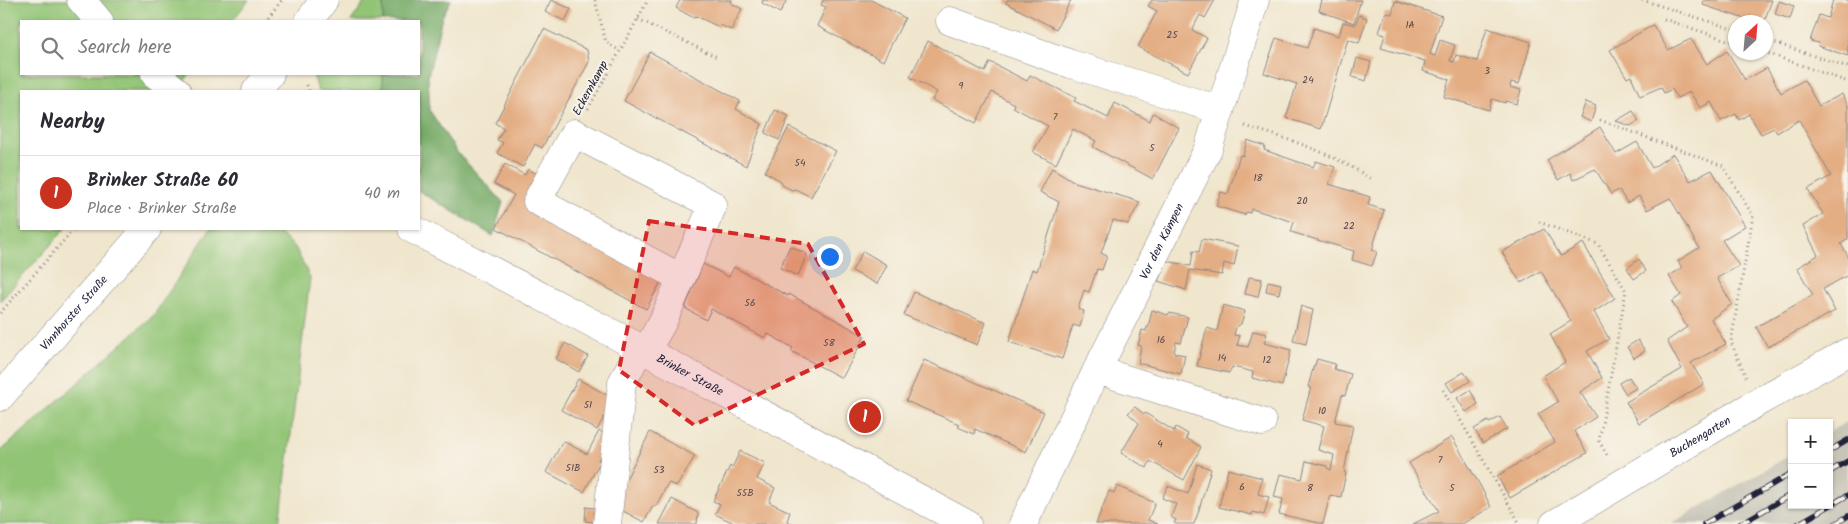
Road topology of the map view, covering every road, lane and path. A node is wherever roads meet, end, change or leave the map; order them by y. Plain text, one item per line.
1 (81, 0) edge
2 (282, 0) edge
3 (324, 0) edge
4 (595, 0) edge
5 (648, 0) edge
6 (1255, 0) edge
7 (1642, 0) edge
8 (638, 19) junction
9 (1664, 19) dead end
10 (98, 20) edge
11 (266, 20) edge
12 (310, 20) edge
13 (950, 21) dead end
14 (1728, 27) edge
15 (1728, 40) edge
16 (1773, 42) edge
17 (620, 51) junction
18 (1773, 55) edge
19 (717, 57) dead end
20 (1848, 67) edge
21 (156, 75) edge
22 (269, 75) edge
23 (1848, 82) edge
24 (308, 85) dead end
25 (176, 90) edge
26 (257, 90) edge
27 (309, 90) edge
28 (1219, 114) junction
29 (1600, 120) dead end
30 (574, 133) junction
31 (1371, 179) dead end
32 (1539, 222) dead end
33 (73, 230) edge
34 (146, 230) edge
35 (414, 230) edge
36 (681, 278) junction
37 (0, 313) edge
38 (643, 350) junction
39 (1848, 352) edge
40 (1097, 370) junction
41 (1442, 390) dead end
42 (0, 397) edge
43 (1758, 402) junction
44 (1262, 422) dead end
45 (1623, 484) junction
46 (607, 524) edge
47 (967, 524) edge
48 (1023, 524) edge
49 (1520, 524) edge
50 (1554, 524) edge

1 - 10 street
2 - 11 path
3 - 12 street
4 - 17 path, Eckernkamp
5 - 8 path, Eckernkamp
6 - 28 street, Vor den Kämpen
7 - 14 path
8 - 17 path, Eckernkamp
8 - 19 path
9 - 15 path
13 - 28 street
16 - 20 path
17 - 30 path, Eckernkamp
18 - 23 path
21 - 25 street
22 - 26 street
24 - 27 path
28 - 31 path
28 - 40 street, Vor den Kämpen
29 - 43 path
30 - 36 street
30 - 36 street
32 - 45 path
33 - 37 path
34 - 42 street, Vinnhorster Straße
35 - 38 street, Brinker Straße
36 - 38 street
38 - 46 street
38 - 47 street, Brinker Straße
39 - 43 street, Buchengarten
40 - 44 street
40 - 48 street, Vor den Kämpen
41 - 49 path
43 - 45 street, Buchengarten
45 - 50 street, Buchengarten

